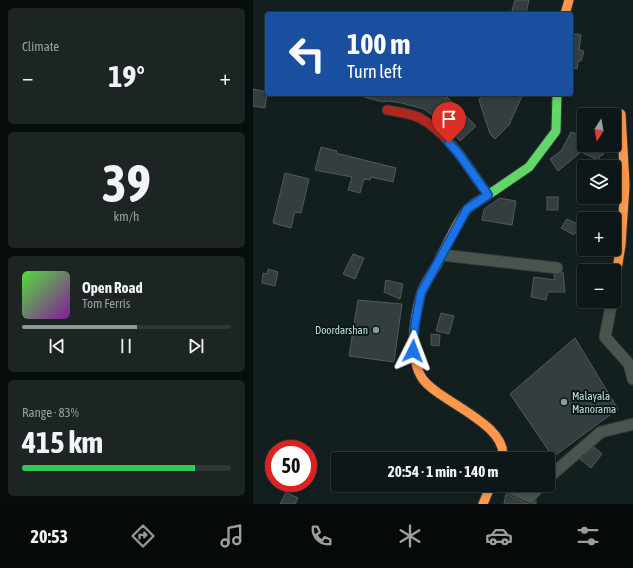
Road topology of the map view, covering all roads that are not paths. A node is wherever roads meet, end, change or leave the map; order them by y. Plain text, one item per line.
1 (569, 0) edge
2 (566, 12) edge
3 (557, 96) edge
4 (387, 110) dead end
5 (621, 114) dead end
6 (488, 195) junction
7 (442, 255) junction
8 (618, 264) edge
9 (557, 268) dead end
10 (611, 308) edge
11 (633, 379) edge
12 (633, 424) edge
13 (502, 452) edge
14 (555, 472) edge
15 (488, 492) edge
16 (519, 492) edge
17 (535, 492) edge
18 (483, 504) edge

1 - 2 main road
3 - 6 main road
4 - 6 main road
5 - 8 main road
6 - 7 main road
7 - 9 street
7 - 13 main road
10 - 11 street
12 - 14 street
15 - 18 main road
16 - 17 street

